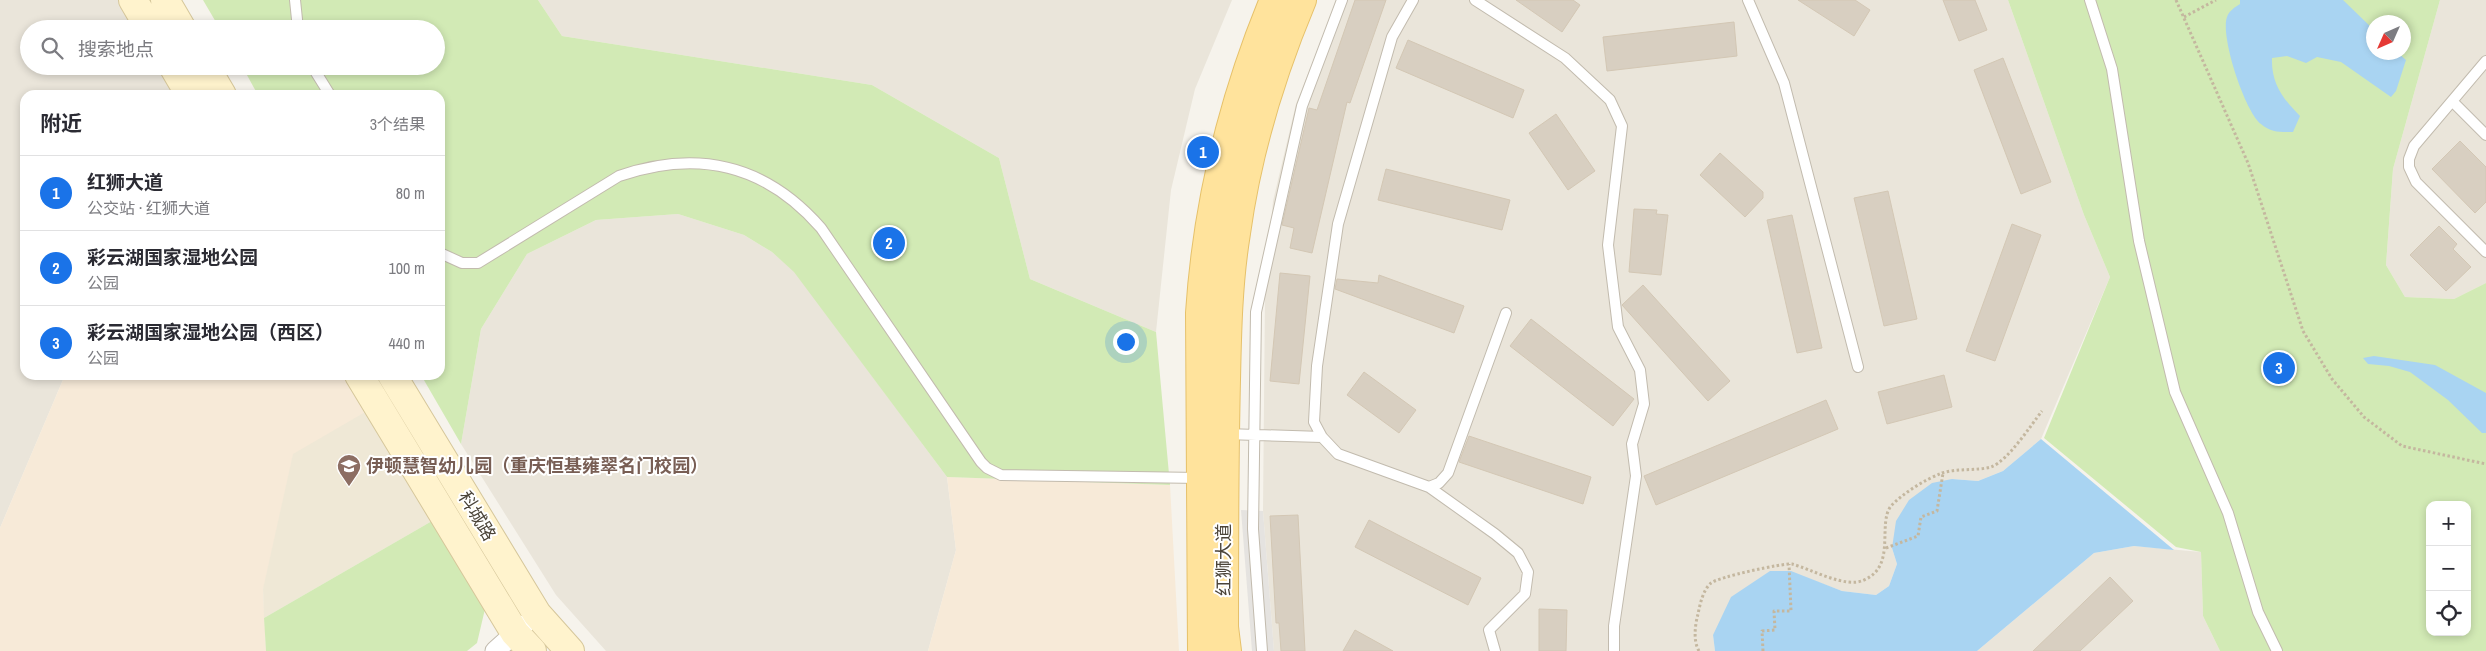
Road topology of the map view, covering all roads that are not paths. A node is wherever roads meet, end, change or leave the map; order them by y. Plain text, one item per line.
1 (133, 0) edge
2 (165, 0) edge
3 (295, 0) edge
4 (1274, 0) edge
5 (1302, 0) edge
6 (1342, 0) edge
7 (1413, 0) edge
8 (1475, 0) edge
9 (1748, 0) edge
10 (2090, 0) edge
11 (145, 20) edge
12 (177, 20) edge
13 (297, 20) edge
14 (2486, 61) edge
15 (178, 75) edge
16 (210, 75) edge
17 (318, 75) edge
18 (187, 90) edge
19 (219, 90) edge
20 (327, 90) edge
21 (2452, 101) junction
22 (2486, 135) edge
23 (2486, 252) edge
24 (445, 255) edge
25 (1506, 313) dead end
26 (1858, 367) dead end
27 (362, 380) edge
28 (395, 380) edge
29 (1224, 434) junction
30 (1254, 435) junction
31 (1322, 437) junction
32 (1200, 478) junction
33 (1429, 487) junction
34 (537, 614) junction
35 (524, 642) edge
36 (495, 651) edge
37 (570, 651) edge
38 (1202, 651) edge
39 (1227, 651) edge
40 (1262, 651) edge
41 (1495, 651) edge
42 (1614, 651) edge
43 (2277, 651) edge

1 - 11 main road
2 - 12 main road
3 - 13 lane
4 - 32 main road, 红狮大道
5 - 29 main road, 红狮大道
6 - 30 lane
7 - 31 lane
8 - 42 lane
9 - 26 lane
10 - 43 lane
14 - 21 lane
15 - 18 main road
16 - 19 main road
17 - 20 lane
21 - 22 lane
21 - 23 lane
24 - 32 lane
25 - 33 lane
27 - 35 main road, 科城路
28 - 34 main road, 科城路
29 - 30 lane
29 - 39 main road, 红狮大道
30 - 31 lane
30 - 40 lane
31 - 33 lane
32 - 38 main road, 红狮大道
33 - 41 lane
34 - 35 street
34 - 37 main road, 科城路
35 - 36 street

